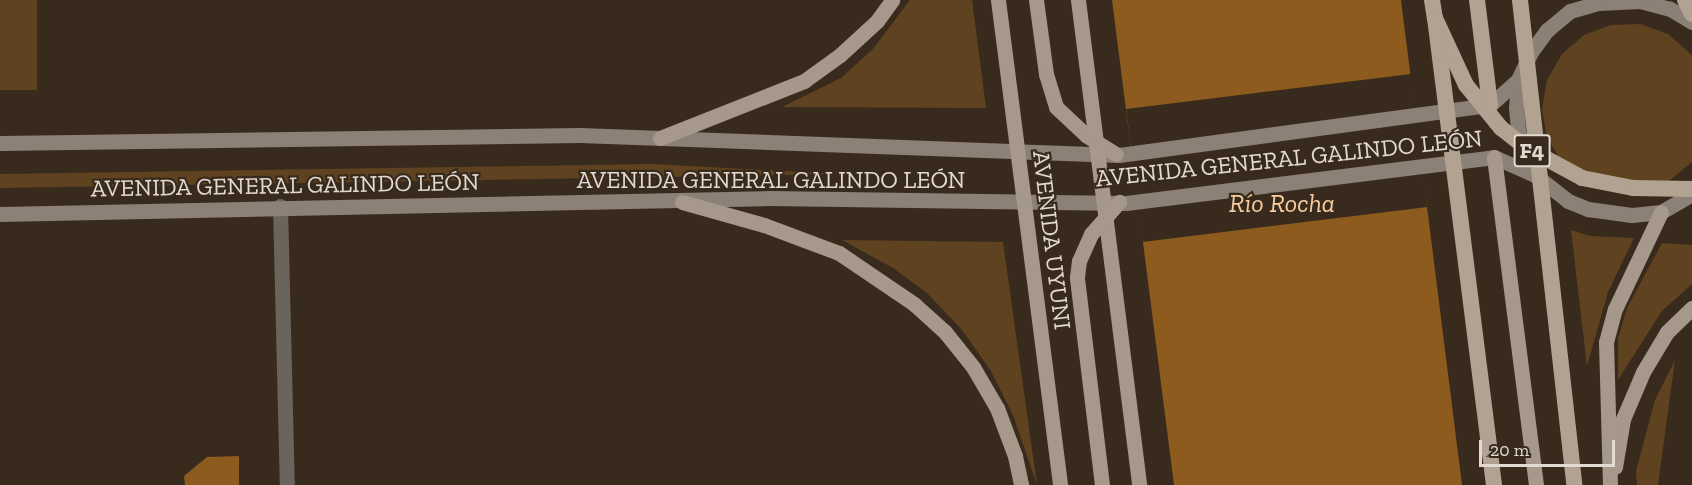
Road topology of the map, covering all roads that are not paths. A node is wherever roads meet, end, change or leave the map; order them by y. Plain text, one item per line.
1 (892, 0) edge
2 (998, 0) edge
3 (1036, 0) edge
4 (1078, 0) edge
5 (1432, 0) edge
6 (1477, 0) edge
7 (1520, 0) edge
8 (1685, 0) edge
9 (1692, 14) edge
10 (1435, 18) junction
11 (1692, 22) edge
12 (1518, 80) junction
13 (1496, 100) junction
14 (660, 138) junction
15 (0, 143) edge
16 (1122, 154) junction
17 (1494, 157) junction
18 (1535, 175) junction
19 (1692, 189) edge
20 (682, 202) junction
21 (1127, 202) junction
22 (1688, 202) edge
23 (280, 206) junction
24 (1661, 212) junction
25 (0, 214) edge
26 (1692, 308) edge
27 (287, 485) edge
28 (1021, 485) edge
29 (1060, 485) edge
30 (1102, 485) edge
31 (1139, 485) edge
32 (1494, 485) edge
33 (1536, 485) edge
34 (1574, 485) edge
35 (1611, 485) edge

1 - 14 main road
2 - 29 main road, AVENIDA UYUNI
3 - 16 main road
4 - 31 main road
5 - 10 highway, F4
6 - 13 highway
7 - 34 highway
8 - 9 highway
10 - 19 highway, F4
10 - 32 highway
11 - 12 main road
12 - 13 main road, AVENIDA GENERAL GALINDO LEÓN
12 - 18 main road
13 - 16 main road, AVENIDA GENERAL GALINDO LEÓN
14 - 15 main road, AVENIDA GENERAL GALINDO LEÓN
14 - 16 main road, AVENIDA GENERAL GALINDO LEÓN
17 - 18 main road, AVENIDA GENERAL GALINDO LEÓN
17 - 21 main road, AVENIDA GENERAL GALINDO LEÓN
17 - 33 main road
18 - 24 main road, AVENIDA GENERAL GALINDO LEÓN
20 - 21 main road, AVENIDA GENERAL GALINDO LEÓN
20 - 23 main road, AVENIDA GENERAL GALINDO LEÓN
20 - 28 main road
21 - 30 main road
22 - 24 main road
23 - 25 main road, AVENIDA GENERAL GALINDO LEÓN
23 - 27 street
24 - 35 main road
26 - 35 main road

